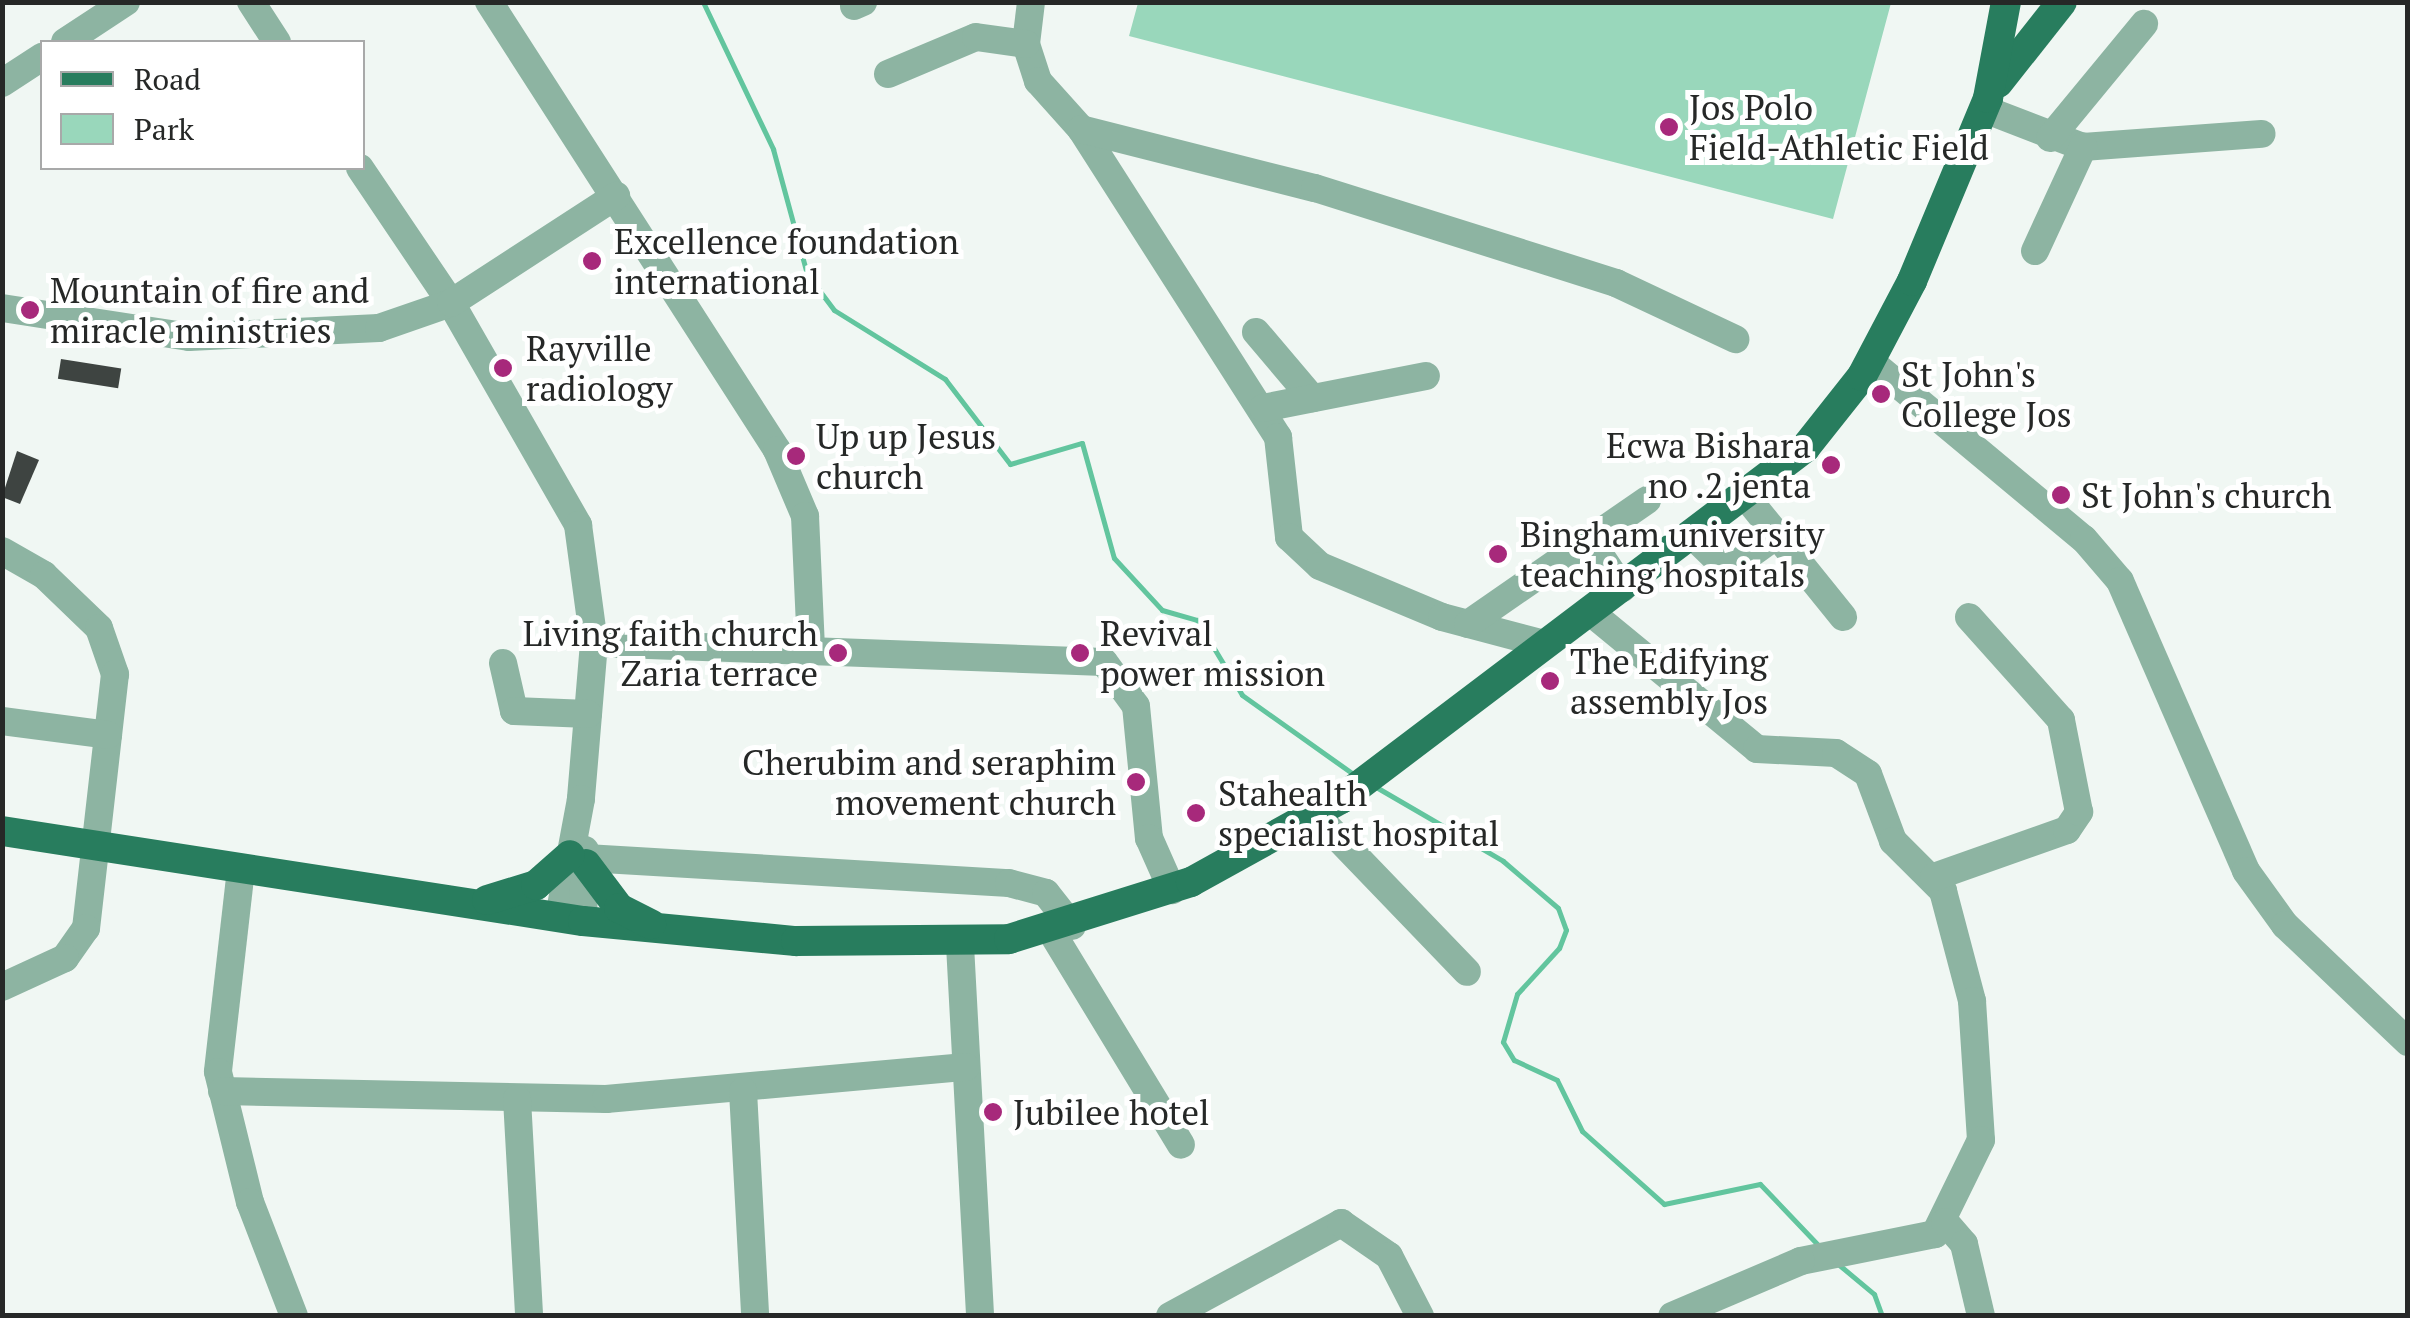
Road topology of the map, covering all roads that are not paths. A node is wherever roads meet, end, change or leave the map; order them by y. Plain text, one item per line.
1 (126, 2) edge
2 (251, 2) edge
3 (489, 2) edge
4 (1031, 2) edge
5 (2006, 2) edge
6 (2062, 2) edge
7 (2144, 24) dead end
8 (68, 40) edge
9 (276, 40) edge
10 (1026, 44) junction
11 (40, 58) edge
12 (888, 74) dead end
13 (2, 83) edge
14 (1986, 104) junction
15 (1082, 129) junction
16 (2262, 134) dead end
17 (2050, 138) junction
18 (2083, 146) junction
19 (361, 170) edge
20 (616, 196) junction
21 (2035, 251) dead end
22 (451, 303) junction
23 (2, 308) edge
24 (1256, 332) dead end
25 (1735, 338) dead end
26 (1870, 361) junction
27 (1426, 376) dead end
28 (1312, 398) junction
29 (1262, 408) junction
30 (1747, 498) junction
31 (1648, 500) dead end
32 (1777, 535) junction
33 (1694, 537) junction
34 (1590, 540) junction
35 (2, 551) edge
36 (1622, 588) junction
37 (1589, 611) junction
38 (1843, 617) dead end
39 (1969, 617) dead end
40 (1468, 624) junction
41 (594, 643) junction
42 (1544, 644) junction
43 (811, 649) junction
44 (503, 663) dead end
45 (588, 714) junction
46 (2, 720) edge
47 (108, 735) junction
48 (1328, 806) junction
49 (2, 831) edge
50 (95, 847) junction
51 (581, 859) junction
52 (241, 869) junction
53 (1934, 878) junction
54 (1172, 890) junction
55 (472, 904) junction
56 (571, 919) junction
57 (1062, 928) junction
58 (672, 932) junction
59 (960, 945) junction
60 (1468, 972) dead end
61 (2, 987) edge
62 (2402, 1024) edge
63 (966, 1067) junction
64 (222, 1091) junction
65 (743, 1091) junction
66 (517, 1099) junction
67 (1181, 1145) dead end
68 (1945, 1222) junction
69 (294, 1316) edge
70 (529, 1316) edge
71 (756, 1316) edge
72 (980, 1316) edge
73 (1170, 1316) edge
74 (1420, 1316) edge
75 (1672, 1316) edge
76 (1981, 1316) edge

1 - 8 street
2 - 9 street
3 - 20 street
4 - 10 street
5 - 14 main road
6 - 14 main road
7 - 17 street
10 - 12 street
10 - 15 street
11 - 13 street
14 - 17 street
14 - 26 main road
15 - 25 street
15 - 29 street
16 - 18 street
17 - 18 street
18 - 21 street
19 - 22 street
20 - 22 street
20 - 43 street
22 - 23 street
22 - 41 street
24 - 28 street
26 - 30 main road
26 - 62 street
27 - 28 street
28 - 29 street
29 - 40 street
30 - 32 street
30 - 33 main road
31 - 34 street
32 - 33 street
32 - 38 street
33 - 36 main road
34 - 36 street
34 - 40 street
35 - 47 street
36 - 37 main road
37 - 42 main road
37 - 53 street
39 - 53 street
40 - 42 street
41 - 43 street
41 - 45 street
42 - 48 main road
43 - 54 street
44 - 45 street
45 - 51 street
46 - 47 street
47 - 50 street
48 - 54 main road
48 - 60 street
49 - 50 main road
50 - 52 main road
50 - 61 street
51 - 55 main road
51 - 56 street
51 - 57 street
51 - 58 main road
52 - 55 main road
52 - 64 street
53 - 68 street
54 - 57 main road
55 - 56 main road
56 - 58 main road
57 - 59 main road
57 - 67 street
58 - 59 main road
59 - 63 street
63 - 65 street
63 - 72 street
64 - 66 street
64 - 69 street
65 - 66 street
65 - 71 street
66 - 70 street
68 - 75 street
68 - 76 street
73 - 74 street

